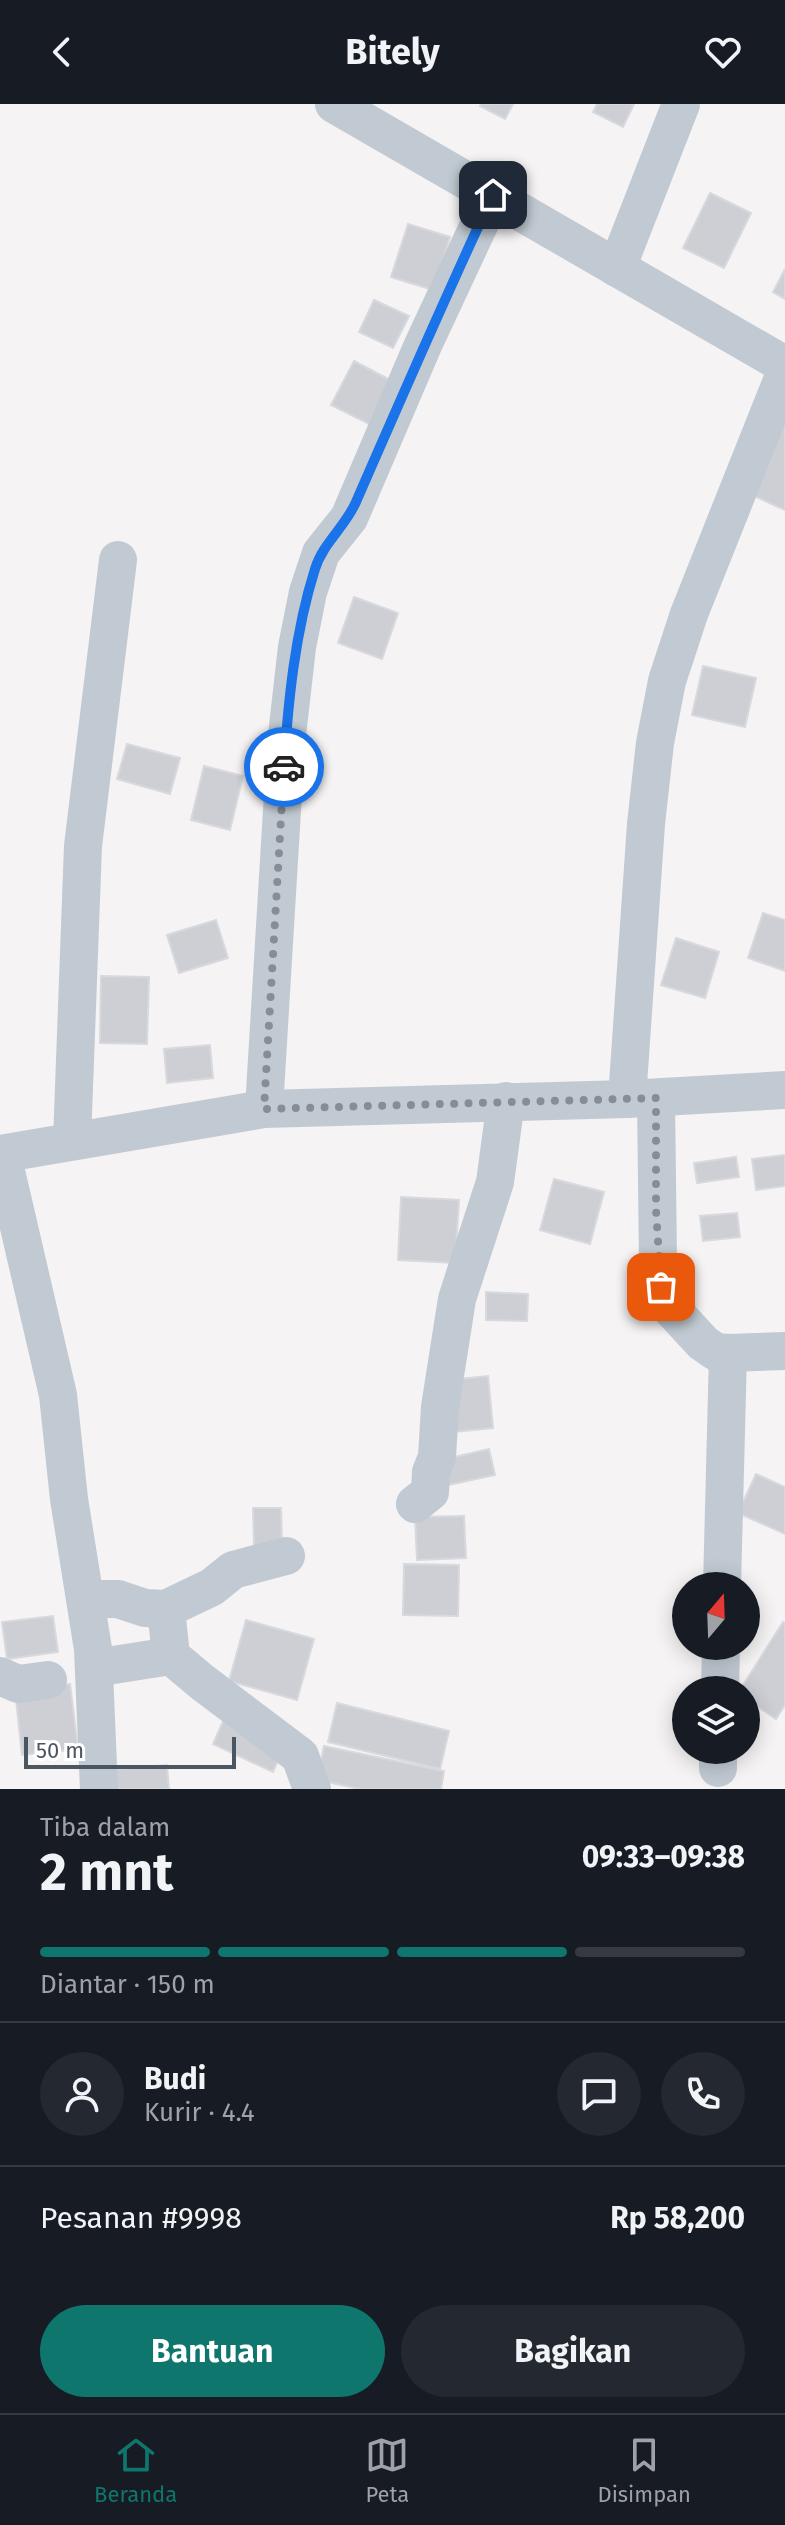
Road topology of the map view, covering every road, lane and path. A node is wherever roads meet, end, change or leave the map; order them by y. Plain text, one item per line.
1 (681, 104) edge
2 (336, 105) edge
3 (493, 195) junction
4 (617, 268) junction
5 (785, 365) edge
6 (785, 373) edge
7 (118, 560) dead end
8 (785, 1090) edge
9 (642, 1098) junction
10 (506, 1101) junction
11 (264, 1109) junction
12 (72, 1141) junction
13 (1, 1154) edge
14 (785, 1351) edge
15 (728, 1353) junction
16 (415, 1504) dead end
17 (286, 1556) dead end
18 (722, 1572) edge
19 (85, 1599) junction
20 (166, 1609) junction
21 (171, 1656) junction
22 (94, 1668) junction
23 (0, 1676) edge
24 (48, 1680) dead end
25 (99, 1789) edge
26 (312, 1789) edge

1 - 4 street
2 - 3 street
3 - 4 street
3 - 11 street
4 - 5 street
6 - 9 street
7 - 12 street
8 - 9 street
9 - 10 street
9 - 15 street
10 - 11 street
10 - 16 street
11 - 12 street
12 - 13 street
13 - 19 street
14 - 15 street
15 - 18 street
17 - 20 street
19 - 20 street
19 - 22 street
20 - 21 street
21 - 22 street
21 - 26 street
22 - 25 street
23 - 24 street

